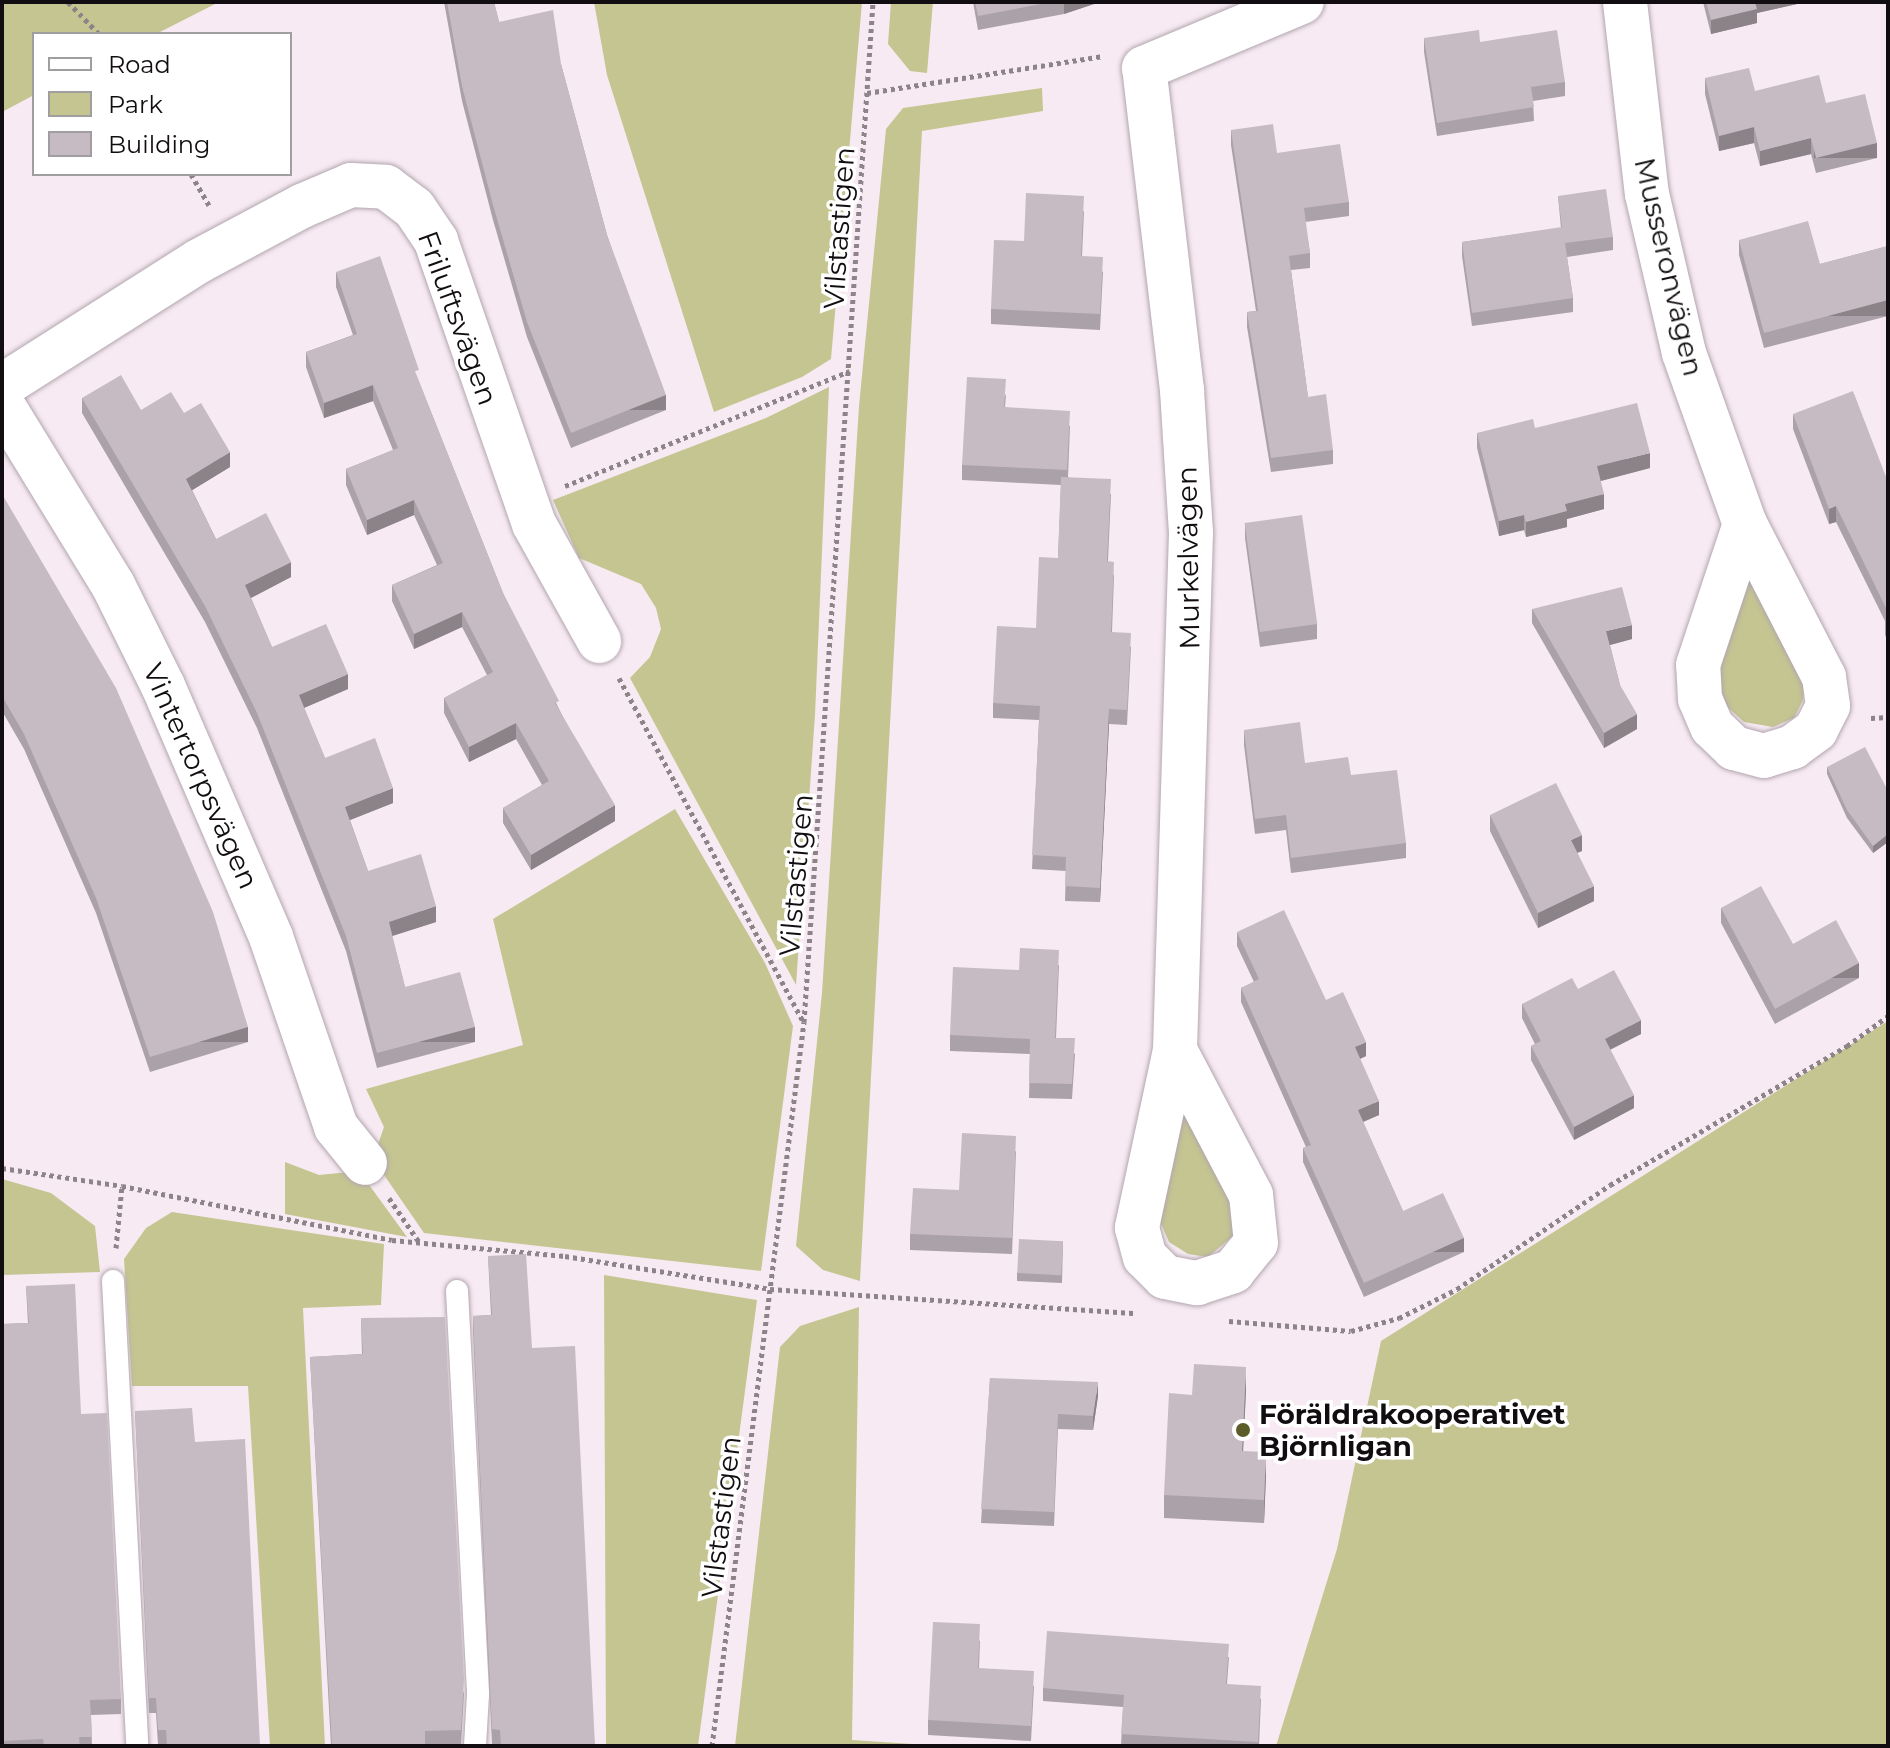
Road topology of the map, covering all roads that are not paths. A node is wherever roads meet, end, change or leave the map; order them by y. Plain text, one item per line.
1 (1302, 2) edge
2 (1625, 2) edge
3 (2, 386) edge
4 (2, 404) edge
5 (1745, 524) junction
6 (599, 641) road end
7 (1175, 1050) junction
8 (365, 1163) road end
9 (113, 1281) road end
10 (457, 1291) dead end
11 (137, 1746) edge
12 (475, 1746) edge

1 - 7 street, Murkelvägen
2 - 5 street, Musseronvägen
3 - 6 street, Friluftsvägen
4 - 8 street, Vintertorpsvägen
5 - 5 street, Musseronvägen
7 - 7 street, Murkelvägen
9 - 11 lane
10 - 12 lane

